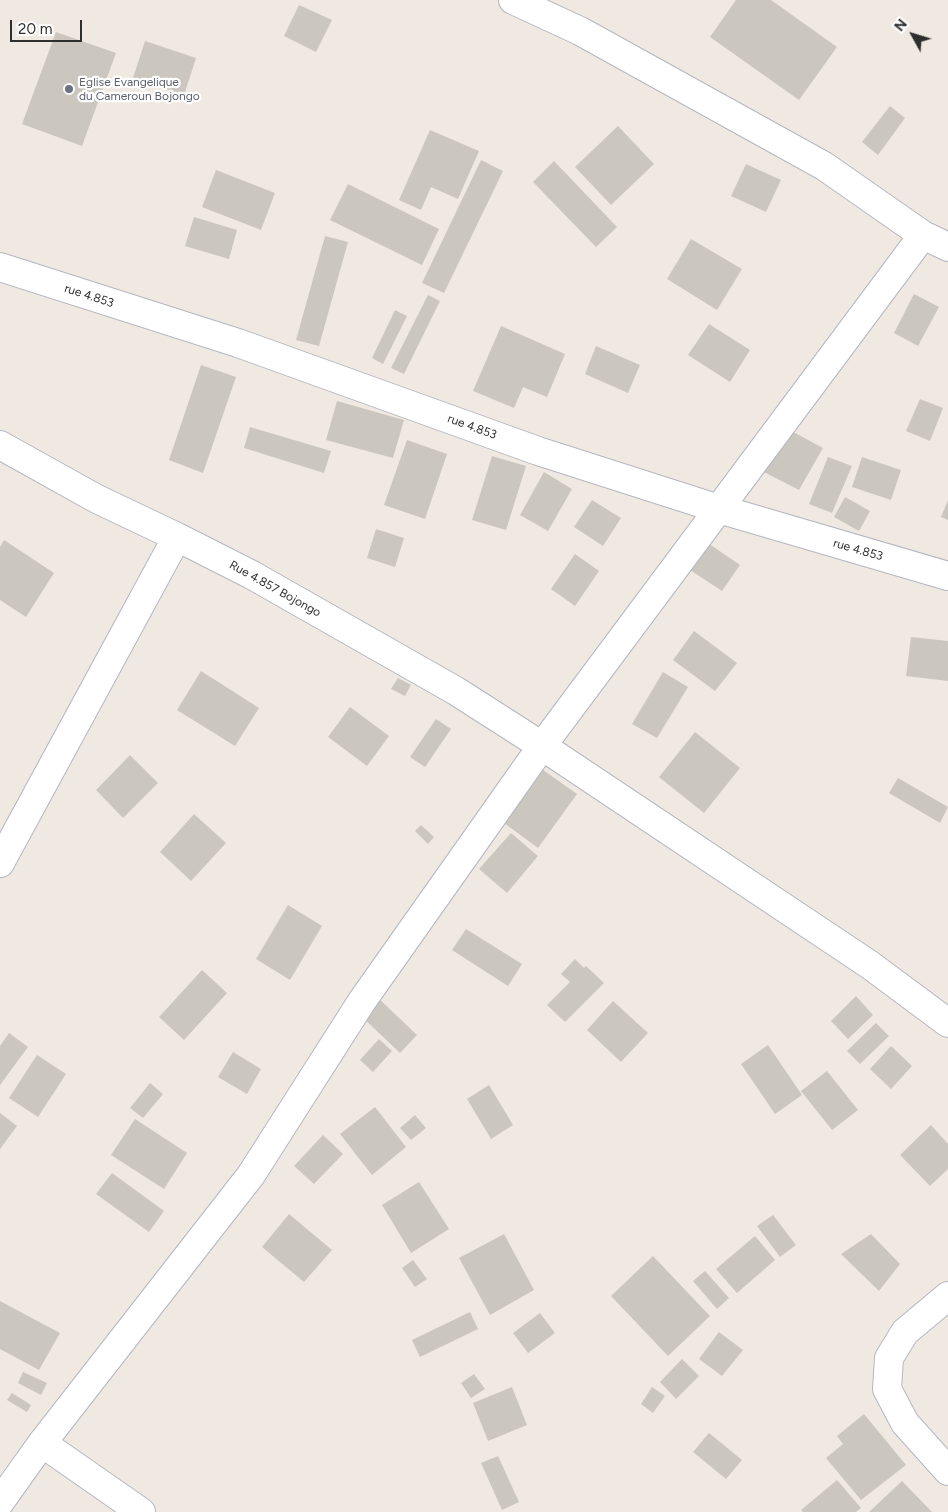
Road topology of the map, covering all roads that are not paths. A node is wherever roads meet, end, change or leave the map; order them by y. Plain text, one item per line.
1 (513, 0) edge
2 (923, 235) junction
3 (948, 247) edge
4 (0, 267) edge
5 (0, 444) edge
6 (719, 509) junction
7 (177, 537) junction
8 (948, 576) edge
9 (542, 746) junction
10 (0, 862) edge
11 (948, 1023) edge
12 (948, 1296) edge
13 (42, 1443) junction
14 (948, 1471) edge
15 (0, 1502) edge
16 (141, 1512) edge

1 - 2 street
2 - 3 street
2 - 6 street
4 - 6 street, rue 4.853
5 - 7 street, Rue 4.857 Bojongo
6 - 8 street, rue 4.853
6 - 9 street
7 - 9 street, Rue 4.857 Bojongo
7 - 10 street
9 - 11 street, Rue 4.857 Bojongo
9 - 13 street
12 - 14 street
13 - 15 street
13 - 16 street

